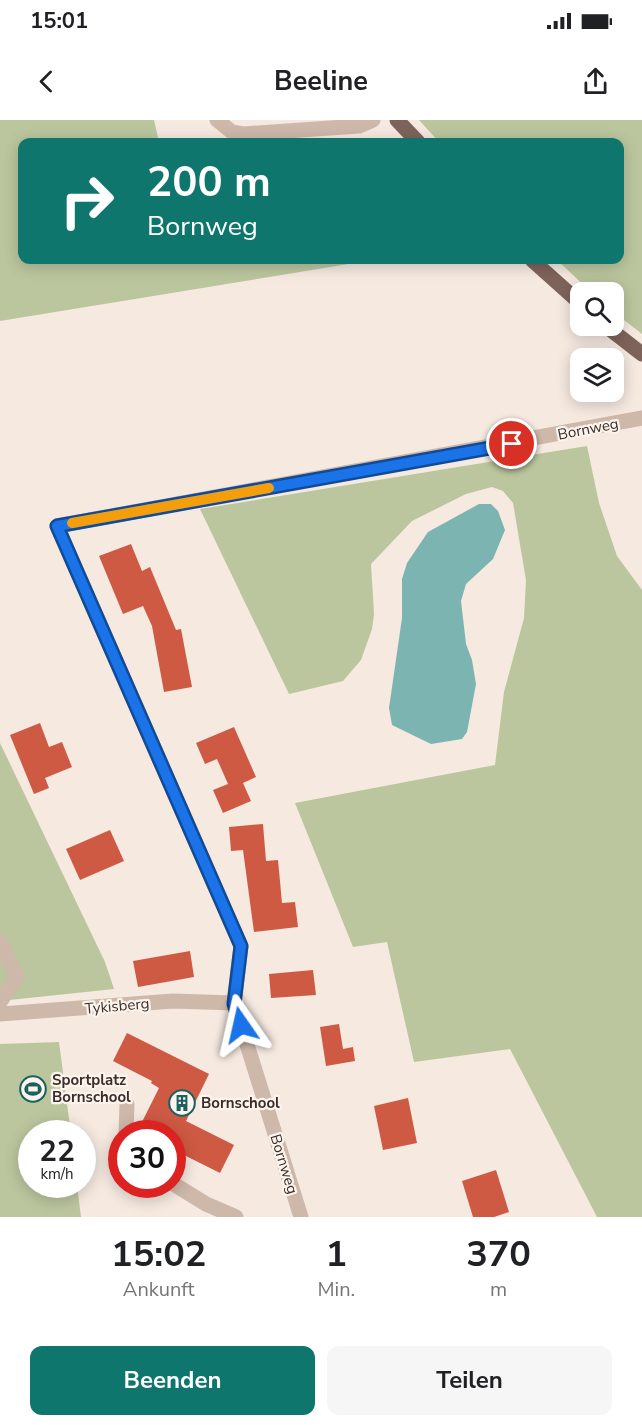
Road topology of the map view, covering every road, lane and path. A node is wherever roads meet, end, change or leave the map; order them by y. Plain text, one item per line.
1 (217, 120) edge
2 (373, 120) edge
3 (397, 120) edge
4 (414, 138) edge
5 (536, 264) edge
6 (570, 294) edge
7 (619, 336) edge
8 (642, 354) edge
9 (642, 418) edge
10 (0, 942) edge
11 (0, 1002) edge
12 (234, 1004) junction
13 (0, 1014) edge
14 (127, 1104) dead end
15 (126, 1120) edge
16 (186, 1192) edge
17 (236, 1217) edge
18 (301, 1217) edge

1 - 2 street
3 - 4 main road
5 - 6 main road
7 - 8 main road
9 - 12 street, Bornweg
10 - 11 street
12 - 13 street, Tykisberg
12 - 18 street, Bornweg
14 - 15 street
16 - 17 street

